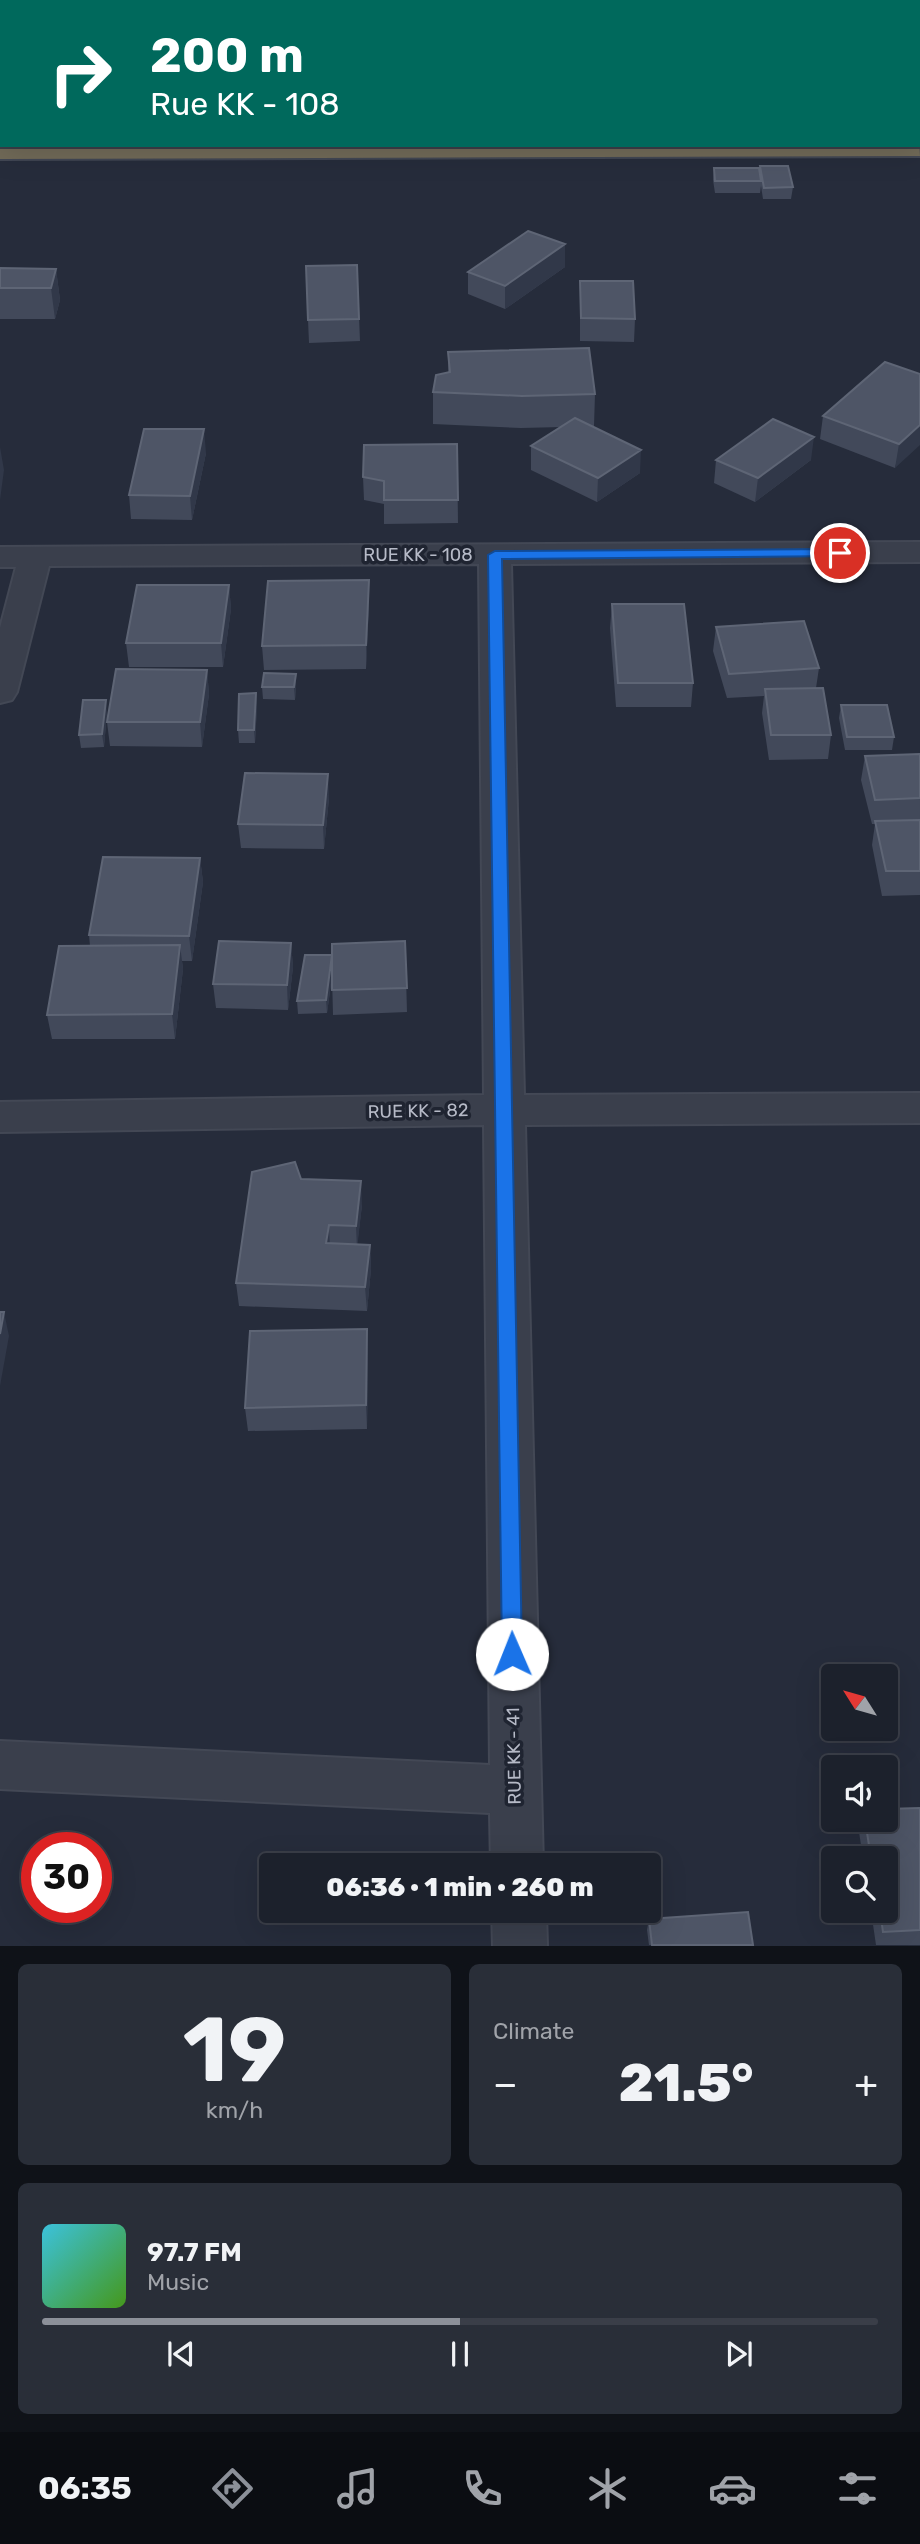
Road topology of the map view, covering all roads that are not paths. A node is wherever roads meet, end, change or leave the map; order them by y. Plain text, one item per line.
1 (461, 147) edge
2 (265, 148) edge
3 (920, 149) edge
4 (0, 151) edge
5 (920, 552) edge
6 (495, 555) junction
7 (35, 556) junction
8 (0, 557) edge
9 (0, 692) edge
10 (920, 1108) edge
11 (504, 1110) junction
12 (0, 1118) edge
13 (0, 1765) edge
14 (514, 1790) junction
15 (516, 1853) edge
16 (519, 1923) edge
17 (520, 1945) edge

1 - 2 highway
1 - 3 highway
2 - 4 highway
5 - 6 street, RUE KK - 108
6 - 7 street, RUE KK - 108
6 - 11 street, RUE KK - 41
7 - 8 street, RUE KK - 108
7 - 9 street
10 - 11 street, RUE KK - 82
11 - 12 street, RUE KK - 82
11 - 14 street, RUE KK - 41
13 - 14 street
14 - 15 street, RUE KK - 41
16 - 17 street

